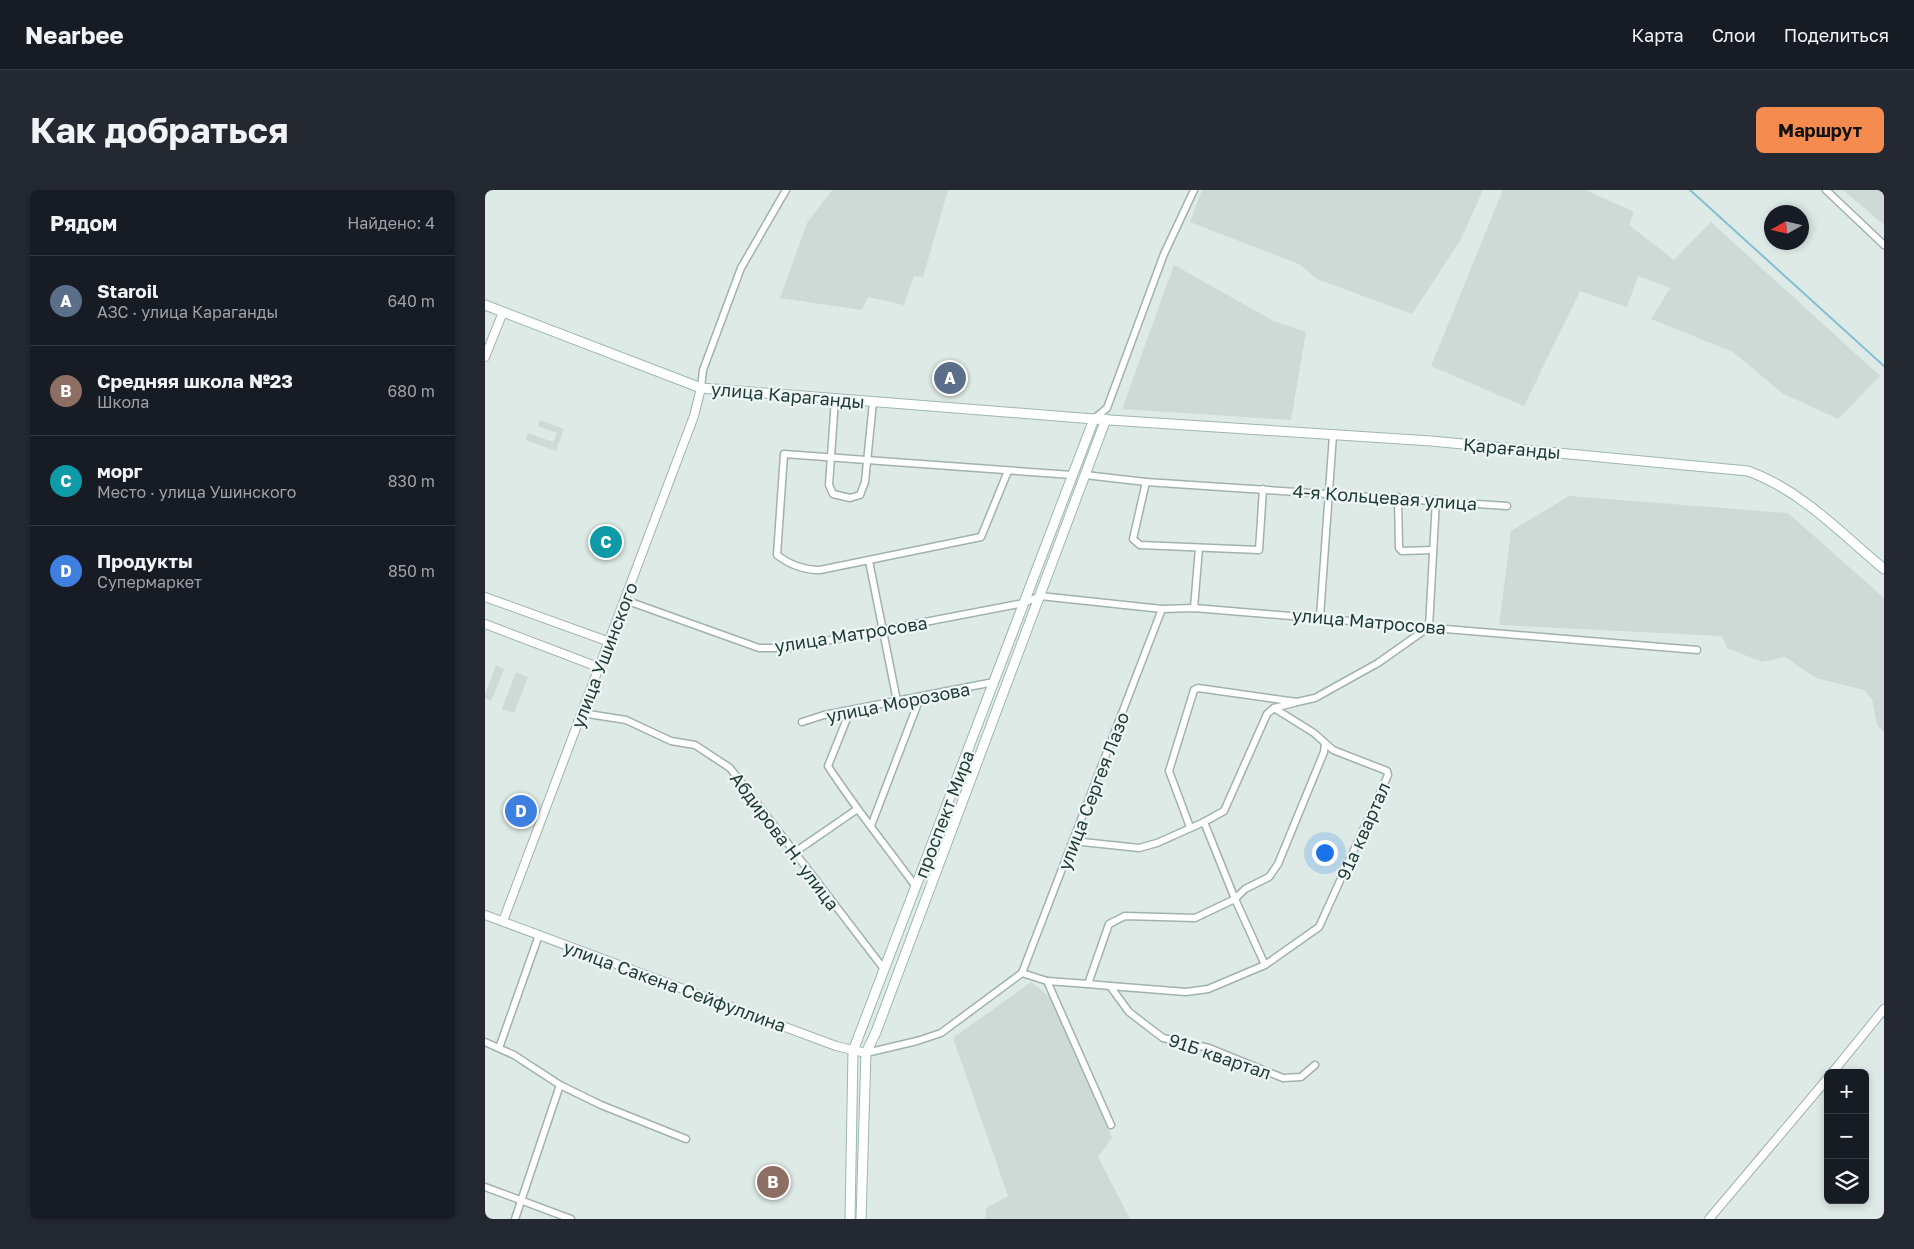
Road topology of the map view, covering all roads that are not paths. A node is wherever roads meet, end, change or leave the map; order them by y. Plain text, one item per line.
1 (786, 190) edge
2 (1194, 190) edge
3 (1826, 190) edge
4 (1884, 245) edge
5 (485, 305) edge
6 (503, 312) junction
7 (485, 358) edge
8 (701, 388) junction
9 (835, 399) junction
10 (873, 402) junction
11 (1107, 408) junction
12 (1094, 418) junction
13 (1106, 419) junction
14 (1333, 435) junction
15 (829, 458) junction
16 (866, 461) junction
17 (1008, 471) junction
18 (1072, 475) junction
19 (1085, 475) junction
20 (1146, 482) junction
21 (1263, 489) junction
22 (1327, 495) junction
23 (1398, 497) junction
24 (1437, 500) junction
25 (1507, 506) dead end
26 (1199, 548) junction
27 (1433, 550) junction
28 (869, 560) junction
29 (1884, 569) edge
30 (1040, 596) junction
31 (485, 597) edge
32 (625, 600) junction
33 (1023, 603) junction
34 (1194, 608) junction
35 (1162, 609) junction
36 (1320, 617) junction
37 (485, 624) edge
38 (1429, 626) junction
39 (883, 631) junction
40 (607, 641) junction
41 (1697, 650) dead end
42 (598, 666) junction
43 (994, 682) junction
44 (920, 698) junction
45 (897, 701) junction
46 (1297, 702) junction
47 (1274, 708) junction
48 (850, 711) junction
49 (582, 713) junction
50 (802, 722) dead end
51 (1325, 743) junction
52 (856, 810) junction
53 (1204, 822) junction
54 (871, 826) junction
55 (1190, 827) junction
56 (1073, 841) junction
57 (795, 852) junction
58 (916, 887) junction
59 (1235, 898) junction
60 (485, 915) edge
61 (503, 922) junction
62 (539, 935) junction
63 (1265, 965) junction
64 (884, 969) junction
65 (1022, 974) junction
66 (1047, 981) junction
67 (1088, 984) junction
68 (1110, 986) junction
69 (1884, 1009) edge
70 (485, 1042) edge
71 (499, 1048) junction
72 (853, 1051) junction
73 (866, 1053) junction
74 (1315, 1065) dead end
75 (1835, 1069) edge
76 (1824, 1083) edge
77 (560, 1085) junction
78 (1111, 1125) dead end
79 (686, 1139) dead end
80 (485, 1187) edge
81 (521, 1200) junction
82 (515, 1219) edge
83 (571, 1219) edge
84 (850, 1219) edge
85 (861, 1219) edge
86 (1709, 1219) edge

1 - 8 street
2 - 11 street
3 - 4 street
5 - 6 main road, улица Караганды
6 - 7 street
6 - 8 main road, улица Караганды
8 - 9 main road, улица Караганды
8 - 32 street, улица Ушинского
9 - 10 main road, улица Караганды
9 - 15 street
10 - 12 main road, улица Караганды
10 - 16 street
11 - 12 street
11 - 13 street
12 - 13 main road, улица Караганды
12 - 18 main road, проспект Мира
13 - 14 main road, Қарағанды
13 - 19 main road, проспект Мира
14 - 22 street
14 - 29 main road, Қарағанды
15 - 16 street
15 - 16 street
15 - 28 street
16 - 17 street
17 - 18 street
17 - 28 street
18 - 33 main road, проспект Мира
19 - 20 street, 4-я Кольцевая улица
19 - 30 main road, проспект Мира
20 - 21 street, 4-я Кольцевая улица
20 - 26 street
21 - 22 street, 4-я Кольцевая улица
21 - 26 street
22 - 23 street, 4-я Кольцевая улица
22 - 36 street
23 - 24 street, 4-я Кольцевая улица
23 - 27 street
24 - 25 street, 4-я Кольцевая улица
24 - 27 street
26 - 34 street
27 - 38 street
28 - 39 street
30 - 33 street, улица Матросова
30 - 35 street, улица Матросова
30 - 73 main road, проспект Мира
31 - 40 street
32 - 39 street, улица Матросова
32 - 40 street, улица Ушинского
33 - 39 street, улица Матросова
33 - 43 main road, проспект Мира
34 - 35 street, улица Матросова
34 - 36 street, улица Матросова
35 - 56 street, улица Сергея Лазо
36 - 38 street, улица Матросова
37 - 42 street
38 - 41 street, улица Матросова
38 - 46 street
39 - 45 street
40 - 42 street, улица Ушинского
42 - 49 street, улица Ушинского
43 - 44 street, улица Морозова
43 - 58 main road, проспект Мира
44 - 45 street, улица Морозова
44 - 54 street
45 - 48 street, улица Морозова
46 - 47 street
46 - 55 street
47 - 51 street
47 - 53 street
48 - 50 street, улица Морозова
48 - 52 street
49 - 57 street, Абдирова Н. улица
49 - 61 street, улица Ушинского
51 - 59 street
51 - 63 street, 91а квартал
52 - 54 street
52 - 57 street
53 - 55 street
53 - 59 street
54 - 58 street
55 - 56 street
56 - 65 street, улица Сергея Лазо
57 - 64 street, Абдирова Н. улица
58 - 64 main road, проспект Мира
59 - 63 street
59 - 67 street
60 - 61 street, улица Сакена Сейфуллина
61 - 62 street, улица Сакена Сейфуллина
62 - 71 street
62 - 72 street, улица Сакена Сейфуллина
63 - 68 street
64 - 72 main road, проспект Мира
65 - 66 street
65 - 73 street
66 - 67 street
66 - 78 street
67 - 68 street
68 - 74 street, 91Б квартал
69 - 75 street
70 - 71 street
71 - 77 street
72 - 73 street, улица Сакена Сейфуллина
72 - 84 main road, проспект Мира
73 - 85 main road, проспект Мира
76 - 86 street
77 - 79 street
77 - 81 street
80 - 81 street
81 - 82 street
81 - 83 street

